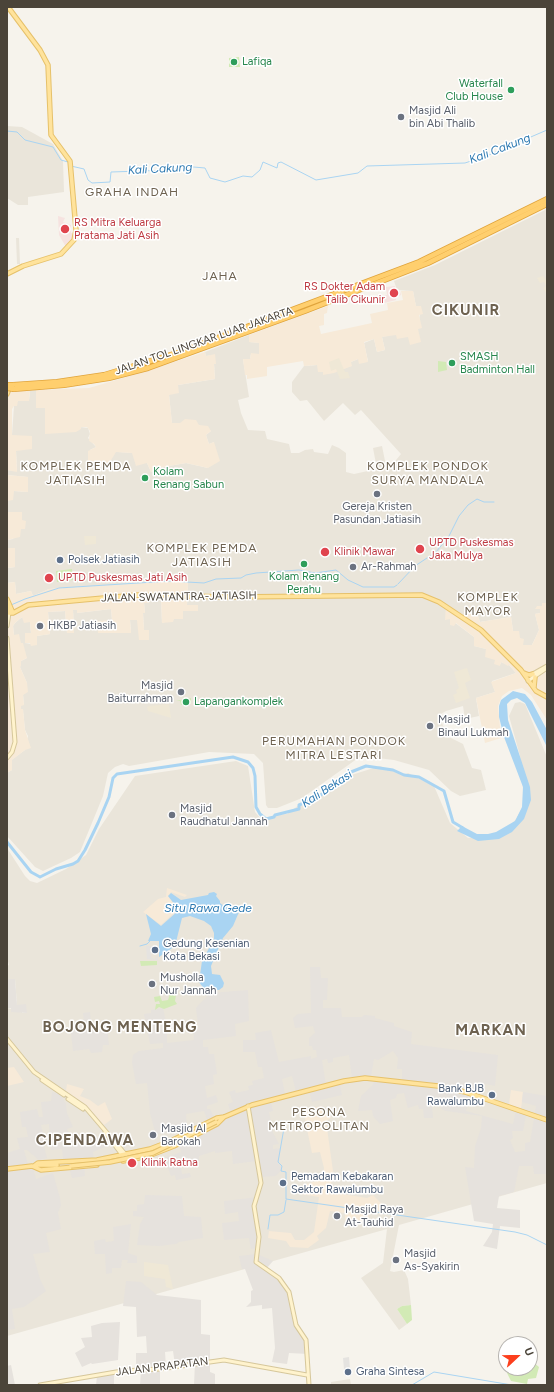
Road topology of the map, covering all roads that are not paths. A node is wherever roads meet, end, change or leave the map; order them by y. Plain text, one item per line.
1 (8, 7) edge
2 (547, 199) edge
3 (547, 204) edge
4 (7, 274) edge
5 (7, 384) edge
6 (13, 387) junction
7 (7, 388) edge
8 (7, 394) edge
9 (7, 599) edge
10 (8, 606) edge
11 (11, 613) junction
12 (7, 624) edge
13 (7, 638) edge
14 (547, 667) edge
15 (523, 672) junction
16 (533, 676) junction
17 (527, 680) junction
18 (534, 688) junction
19 (547, 697) edge
20 (7, 758) edge
21 (7, 1039) edge
22 (7, 1042) edge
23 (11, 1046) junction
24 (248, 1106) junction
25 (224, 1117) junction
26 (547, 1120) edge
27 (153, 1149) junction
28 (156, 1154) junction
29 (125, 1157) junction
30 (36, 1166) junction
31 (7, 1169) edge
32 (307, 1375) junction
33 (40, 1385) edge
34 (309, 1385) edge

1 - 4 main road
2 - 6 highway, JALAN TOL LINGKAR LUAR JAKARTA
3 - 6 highway, JALAN TOL LINGKAR LUAR JAKARTA
5 - 6 highway, JALAN TOL LINGKAR LUAR JAKARTA, bridge
5 - 8 main road
6 - 7 highway, JALAN TOL LINGKAR LUAR JAKARTA, bridge
9 - 10 main road
10 - 11 main road
11 - 12 main road
11 - 15 main road, JALAN SWATANTRA-JATIASIH
13 - 20 main road
14 - 16 main road
15 - 16 main road
15 - 17 main road, JALAN SWATANTRA-JATIASIH
16 - 17 main road
16 - 18 main road
17 - 18 main road, JALAN SWATANTRA-JATIASIH
18 - 19 main road, JALAN SWATANTRA-JATIASIH
21 - 23 main road
22 - 23 main road
23 - 29 main road
24 - 25 main road
24 - 26 main road
24 - 32 main road
25 - 27 main road
25 - 28 main road
25 - 30 main road, bridge
27 - 28 main road
27 - 29 main road
28 - 29 main road
29 - 30 main road
29 - 30 main road
30 - 31 main road
32 - 33 main road, JALAN PRAPATAN
32 - 34 main road

